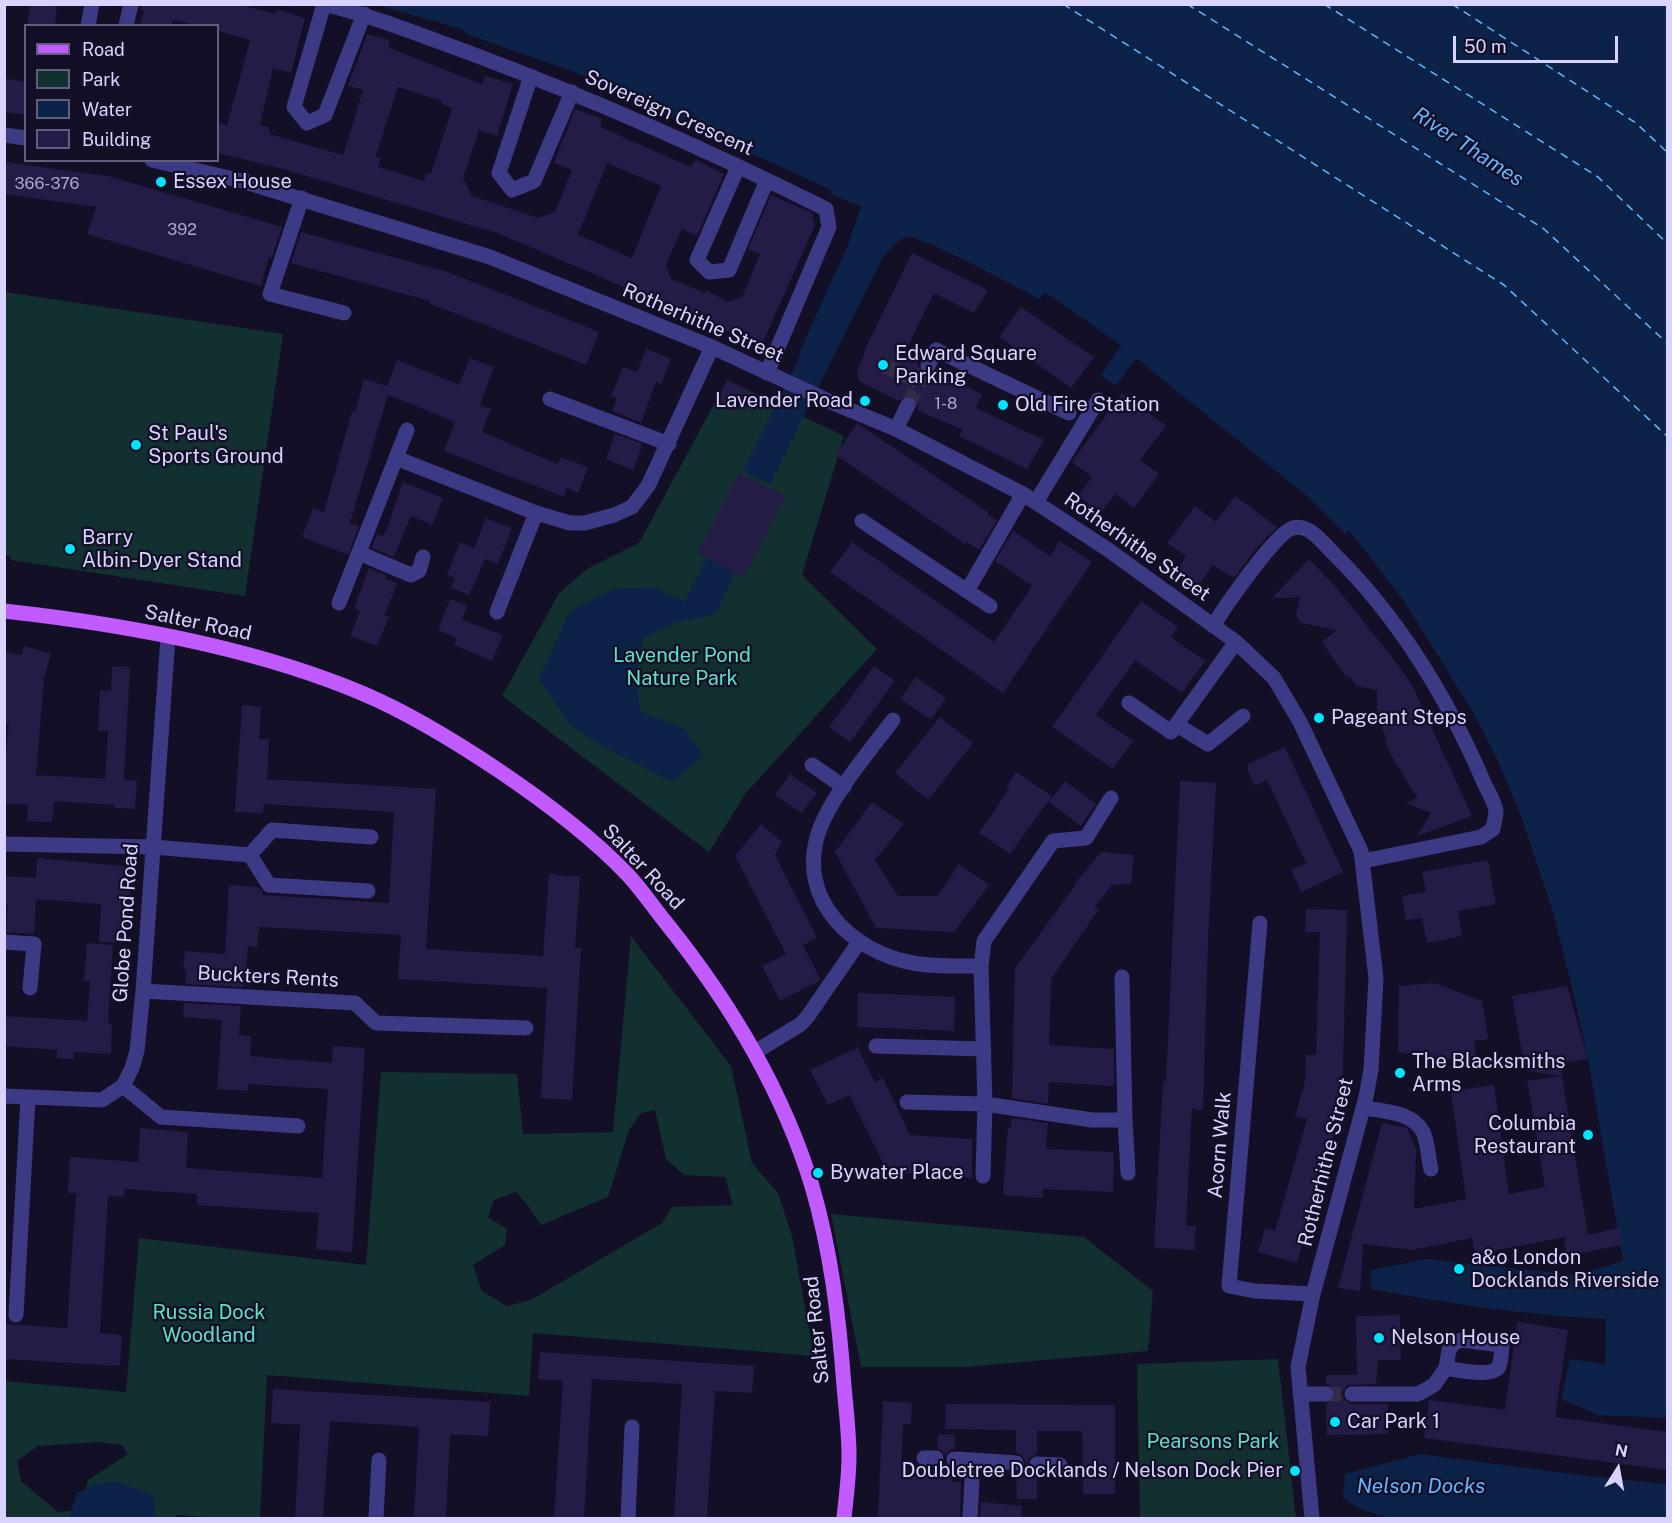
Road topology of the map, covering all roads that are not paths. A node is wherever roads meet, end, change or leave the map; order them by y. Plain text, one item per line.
1 (92, 4) edge
2 (131, 4) edge
3 (324, 4) edge
4 (364, 14) junction
5 (88, 24) edge
6 (126, 24) edge
7 (531, 76) junction
8 (572, 92) junction
9 (4, 135) edge
10 (24, 138) edge
11 (161, 162) edge
12 (738, 167) junction
13 (767, 180) junction
14 (302, 198) junction
15 (344, 313) dead end
16 (712, 347) junction
17 (928, 366) tunnel mouth
18 (772, 375) junction
19 (550, 399) dead end
20 (1098, 400) dead end
21 (908, 405) tunnel mouth
22 (1069, 413) dead end
23 (896, 429) junction
24 (407, 430) dead end
25 (669, 444) junction
26 (396, 458) junction
27 (1030, 498) junction
28 (536, 513) junction
29 (862, 520) dead end
30 (359, 553) junction
31 (423, 557) dead end
32 (967, 591) junction
33 (339, 603) dead end
34 (990, 606) dead end
35 (4, 611) edge
36 (497, 612) dead end
37 (1213, 626) junction
38 (168, 637) junction
39 (1236, 642) junction
40 (1128, 703) dead end
41 (1243, 716) dead end
42 (893, 720) dead end
43 (1177, 725) junction
44 (812, 765) dead end
45 (844, 787) junction
46 (1111, 798) dead end
47 (371, 837) dead end
48 (4, 844) edge
49 (153, 847) junction
50 (250, 855) junction
51 (1362, 861) junction
52 (368, 891) dead end
53 (1260, 923) dead end
54 (4, 942) edge
55 (859, 942) junction
56 (981, 966) junction
57 (1122, 977) dead end
58 (30, 988) dead end
59 (142, 991) junction
60 (526, 1028) dead end
61 (876, 1046) dead end
62 (984, 1049) junction
63 (755, 1052) junction
64 (123, 1086) junction
65 (4, 1096) edge
66 (28, 1098) junction
67 (907, 1102) dead end
68 (985, 1104) junction
69 (1364, 1108) junction
70 (1125, 1120) junction
71 (298, 1126) dead end
72 (1431, 1169) dead end
73 (1128, 1173) dead end
74 (983, 1176) dead end
75 (1313, 1294) junction
76 (16, 1315) dead end
77 (1446, 1368) dead end
78 (1299, 1394) junction
79 (1326, 1394) tunnel mouth
80 (1352, 1394) tunnel mouth
81 (632, 1426) dead end
82 (954, 1459) dead end
83 (379, 1460) dead end
84 (973, 1460) junction
85 (1016, 1463) dead end
86 (1037, 1464) dead end
87 (1060, 1465) dead end
88 (376, 1518) edge
89 (628, 1518) edge
90 (844, 1518) edge
91 (970, 1518) edge
92 (1312, 1518) edge

1 - 5 street
2 - 6 street
3 - 4 street, Sovereign Crescent
3 - 4 street
4 - 7 street, Sovereign Crescent
7 - 8 street, Sovereign Crescent
7 - 8 street
8 - 12 street, Sovereign Crescent
9 - 10 street
11 - 14 street, Rotherhithe Street
12 - 13 street, Sovereign Crescent
12 - 13 street
13 - 18 street, Sovereign Crescent
14 - 15 street
14 - 16 street, Rotherhithe Street
16 - 18 street, Rotherhithe Street
16 - 25 street
17 - 22 street
18 - 23 street, Rotherhithe Street
19 - 25 street
20 - 27 street
21 - 23 street
23 - 27 street, Rotherhithe Street
24 - 26 street
25 - 28 street
26 - 28 street
26 - 30 street
27 - 32 street
27 - 37 street, Rotherhithe Street
28 - 36 street
29 - 32 street
30 - 31 street
30 - 33 street
32 - 34 street
35 - 38 main road, Salter Road
37 - 39 street, Rotherhithe Street
37 - 51 street
38 - 49 street, Globe Pond Road
38 - 63 main road, Salter Road
39 - 43 street
39 - 51 street, Rotherhithe Street
40 - 43 street
41 - 43 street
42 - 45 street
44 - 45 street
45 - 55 street
46 - 56 street
47 - 50 street
48 - 49 street
49 - 50 street
49 - 59 street, Globe Pond Road
50 - 52 street
51 - 69 street, Rotherhithe Street
53 - 75 street, Acorn Walk
54 - 58 street
55 - 56 street
55 - 63 street
56 - 62 street
57 - 70 street
59 - 60 street, Buckters Rents
59 - 64 street, Globe Pond Road
61 - 62 street
62 - 68 street
63 - 90 main road, Salter Road
64 - 66 street
64 - 71 street
65 - 66 street
66 - 76 street
67 - 68 street
68 - 70 street
68 - 74 street
69 - 72 street
69 - 75 street, Rotherhithe Street
70 - 73 street
75 - 78 street, Rotherhithe Street
77 - 80 street
78 - 79 street
78 - 92 street, Rotherhithe Street
81 - 89 street
82 - 84 street
83 - 88 street
84 - 85 street
84 - 91 street
86 - 87 street

